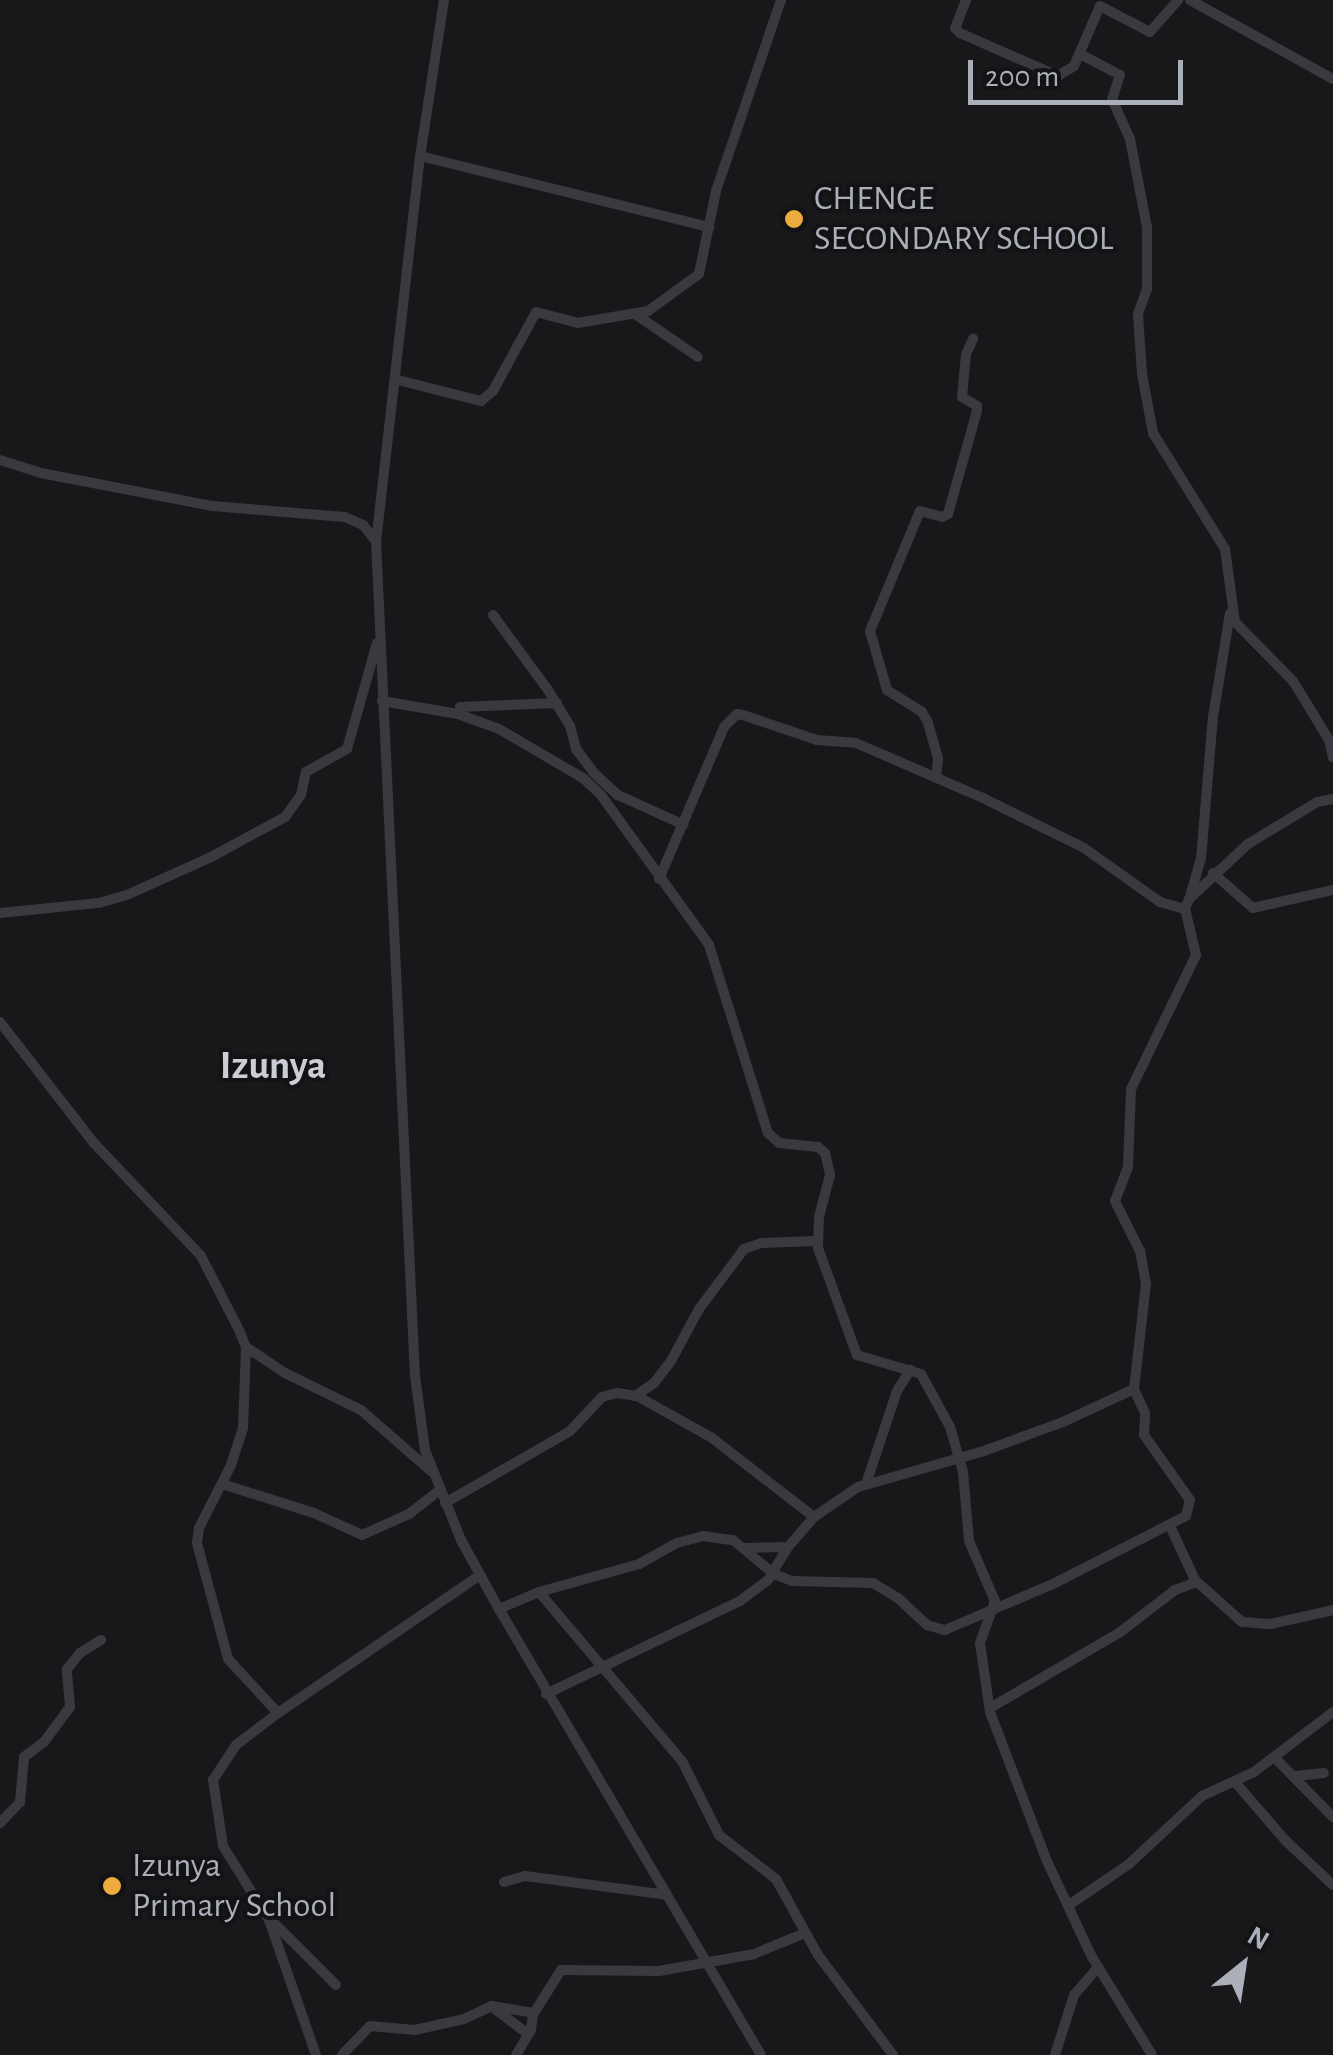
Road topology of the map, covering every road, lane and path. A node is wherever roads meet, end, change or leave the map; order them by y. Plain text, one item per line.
1 (444, 0) edge
2 (780, 0) edge
3 (966, 0) edge
4 (1167, 0) edge
5 (1178, 0) edge
6 (1190, 0) edge
7 (1154, 29) junction
8 (1080, 54) junction
9 (1333, 79) edge
10 (420, 156) junction
11 (709, 227) junction
12 (634, 314) junction
13 (973, 339) dead end
14 (698, 357) dead end
15 (398, 380) junction
16 (0, 460) edge
17 (376, 541) junction
18 (1230, 612) junction
19 (493, 615) dead end
20 (381, 626) junction
21 (382, 702) junction
22 (557, 703) junction
23 (460, 707) dead end
24 (1333, 758) edge
25 (936, 778) junction
26 (1333, 798) edge
27 (684, 826) junction
28 (1213, 873) junction
29 (659, 878) junction
30 (1333, 890) edge
31 (1187, 904) junction
32 (0, 913) edge
33 (0, 1022) edge
34 (817, 1241) junction
35 (246, 1347) junction
36 (910, 1370) junction
37 (1134, 1388) junction
38 (635, 1396) junction
39 (960, 1459) junction
40 (433, 1473) junction
41 (222, 1484) junction
42 (866, 1484) junction
43 (440, 1490) junction
44 (445, 1502) junction
45 (814, 1517) junction
46 (1170, 1526) junction
47 (744, 1548) junction
48 (788, 1548) junction
49 (774, 1574) junction
50 (480, 1576) junction
51 (1197, 1582) junction
52 (539, 1592) junction
53 (994, 1607) junction
54 (499, 1609) junction
55 (1333, 1610) edge
56 (100, 1640) dead end
57 (603, 1666) junction
58 (546, 1694) junction
59 (990, 1708) junction
60 (1333, 1712) edge
61 (278, 1713) junction
62 (1275, 1758) junction
63 (1324, 1772) dead end
64 (1294, 1776) junction
65 (1235, 1782) junction
66 (1333, 1817) edge
67 (0, 1823) edge
68 (504, 1882) dead end
69 (1333, 1885) edge
70 (667, 1895) junction
71 (1069, 1905) junction
72 (267, 1916) junction
73 (805, 1933) junction
74 (705, 1960) junction
75 (1098, 1968) junction
76 (336, 1985) dead end
77 (491, 2006) junction
78 (533, 2014) junction
79 (528, 2034) junction
80 (1148, 2054) edge
81 (316, 2055) edge
82 (342, 2055) edge
83 (516, 2055) edge
84 (761, 2055) edge
85 (893, 2055) edge
86 (1055, 2055) edge

1 - 10 street
2 - 11 street
3 - 8 street
4 - 7 street
5 - 7 street
6 - 9 street
7 - 8 street
8 - 18 street
10 - 11 street
10 - 15 street
11 - 12 street
12 - 14 street
12 - 15 street
13 - 25 street
15 - 17 street
16 - 17 street
17 - 20 street
18 - 24 street
18 - 31 street
19 - 22 street
20 - 21 street
20 - 32 street
21 - 29 street
21 - 40 street
22 - 23 street
22 - 27 street
25 - 27 street
25 - 31 street
26 - 28 street
27 - 29 street
28 - 30 street
28 - 31 street
29 - 34 street
31 - 37 street
33 - 35 street
34 - 36 street
34 - 38 street
35 - 40 street
35 - 41 street
36 - 39 street
36 - 42 street
37 - 39 street
37 - 46 street
38 - 44 street
38 - 45 street
39 - 42 street
39 - 53 street
40 - 43 street
41 - 43 street
41 - 61 street
42 - 45 street
43 - 44 street
44 - 50 street
45 - 48 street
46 - 51 street
46 - 53 street
47 - 48 street
47 - 49 street
47 - 52 street
48 - 49 street
49 - 53 street
49 - 57 street
50 - 54 street
50 - 61 street
51 - 55 street
51 - 59 street
52 - 54 street
52 - 57 street
53 - 59 street
54 - 58 street
56 - 67 street
57 - 58 street
57 - 73 street
58 - 70 street
59 - 71 street
60 - 62 street
61 - 72 street
62 - 64 street
62 - 65 street
63 - 64 street
64 - 66 street
65 - 69 street
65 - 71 street
68 - 70 street
70 - 74 street
71 - 75 street
72 - 76 street
72 - 81 street
73 - 74 street
73 - 85 street
74 - 78 street
74 - 84 street
75 - 80 street
75 - 86 street
77 - 78 street
77 - 79 street
77 - 82 street
78 - 79 street
79 - 83 street

